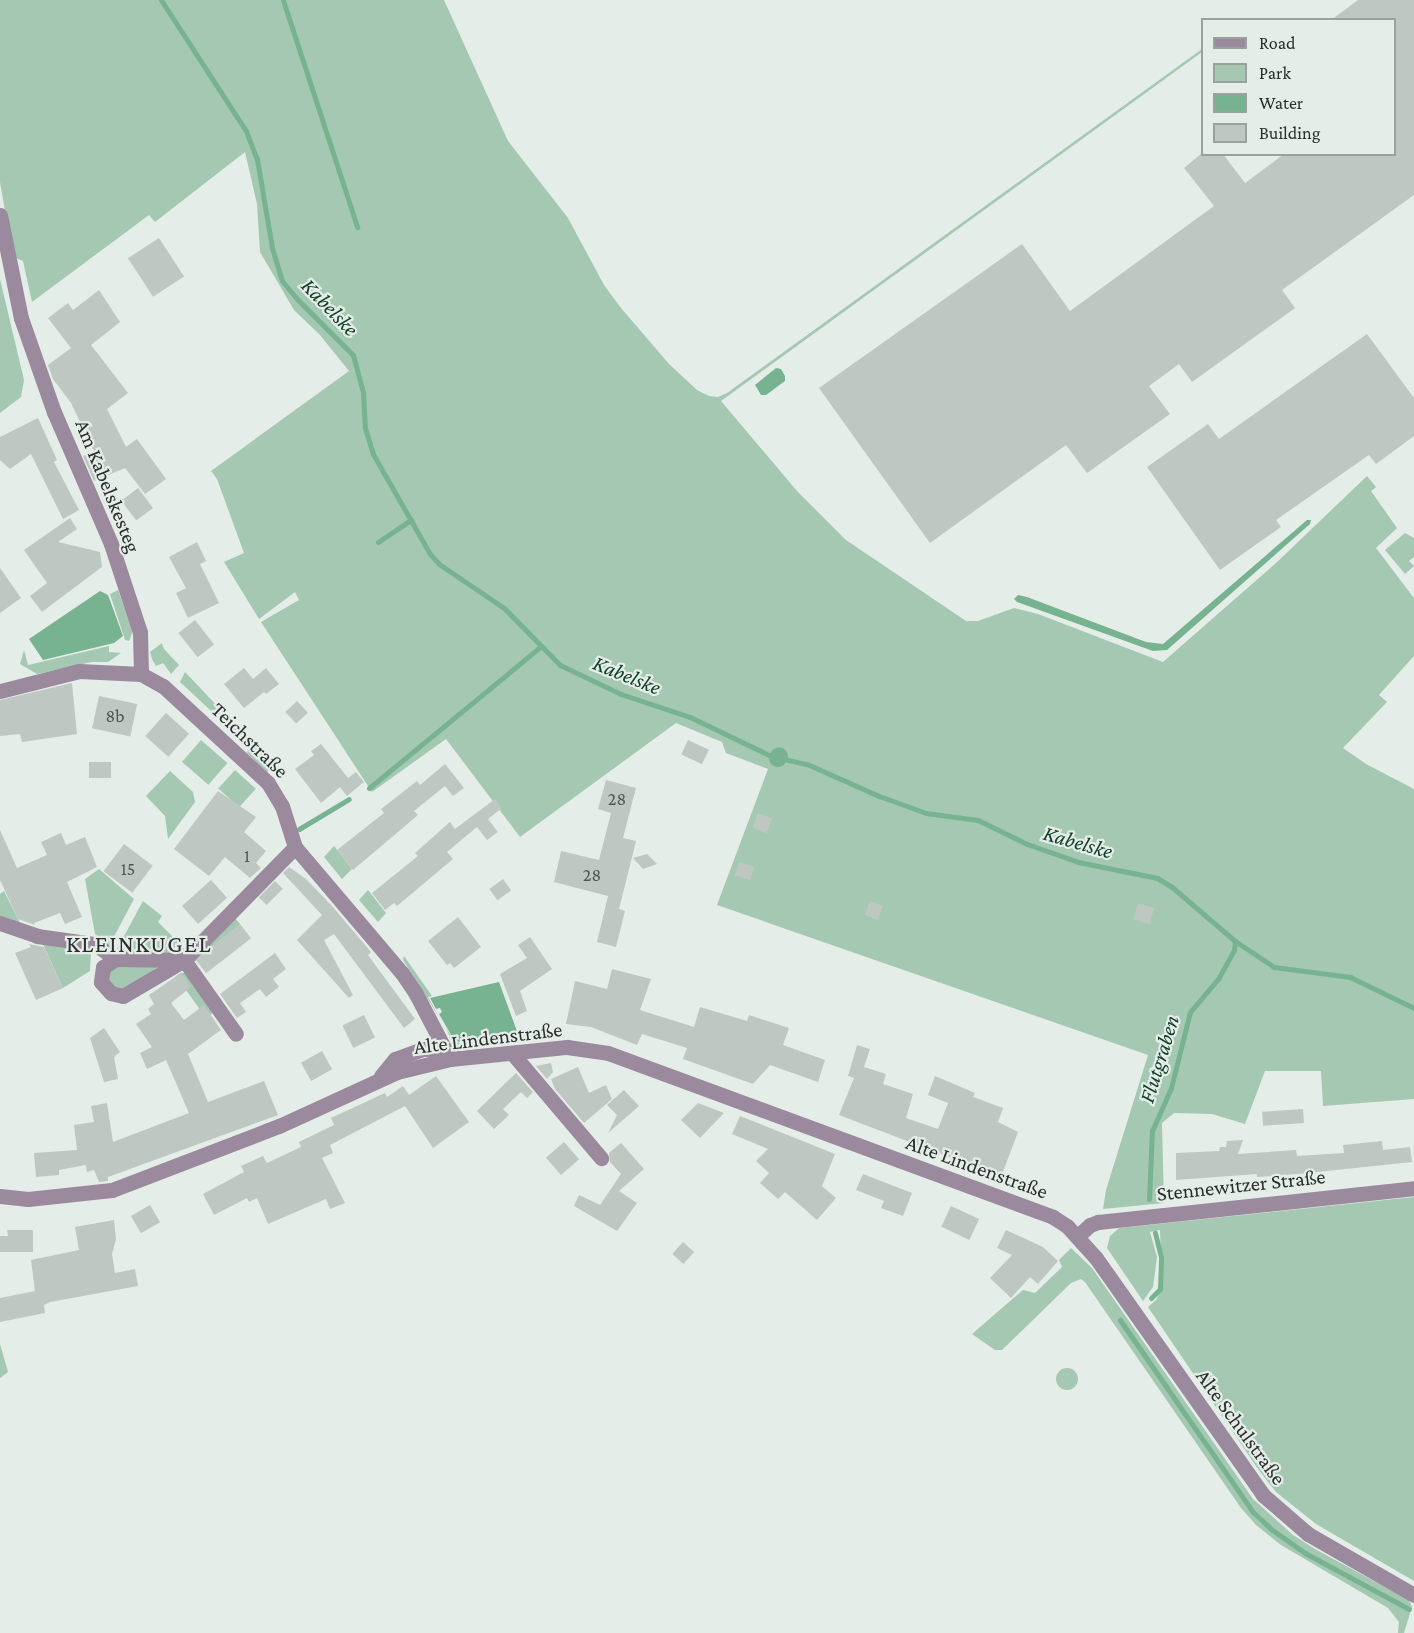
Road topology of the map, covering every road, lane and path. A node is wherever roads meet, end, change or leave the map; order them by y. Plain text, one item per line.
1 (0, 215) edge
2 (141, 674) junction
3 (0, 691) edge
4 (295, 847) junction
5 (0, 923) edge
6 (116, 959) junction
7 (184, 960) junction
8 (236, 1034) dead end
9 (512, 1053) junction
10 (450, 1059) junction
11 (601, 1158) dead end
12 (1414, 1188) edge
13 (0, 1196) edge
14 (1078, 1236) junction
15 (1414, 1595) edge

1 - 2 street, Am Kabelskesteg
2 - 3 street, Teichstraße
2 - 4 street, Teichstraße
4 - 7 street
4 - 10 street, Teichstraße
5 - 6 street
6 - 7 street
6 - 7 street
7 - 8 street
9 - 10 street, Alte Lindenstraße
9 - 11 street
9 - 14 street, Alte Lindenstraße
10 - 13 street, Alte Lindenstraße
12 - 14 street, Stennewitzer Straße
14 - 15 street, Alte Schulstraße

